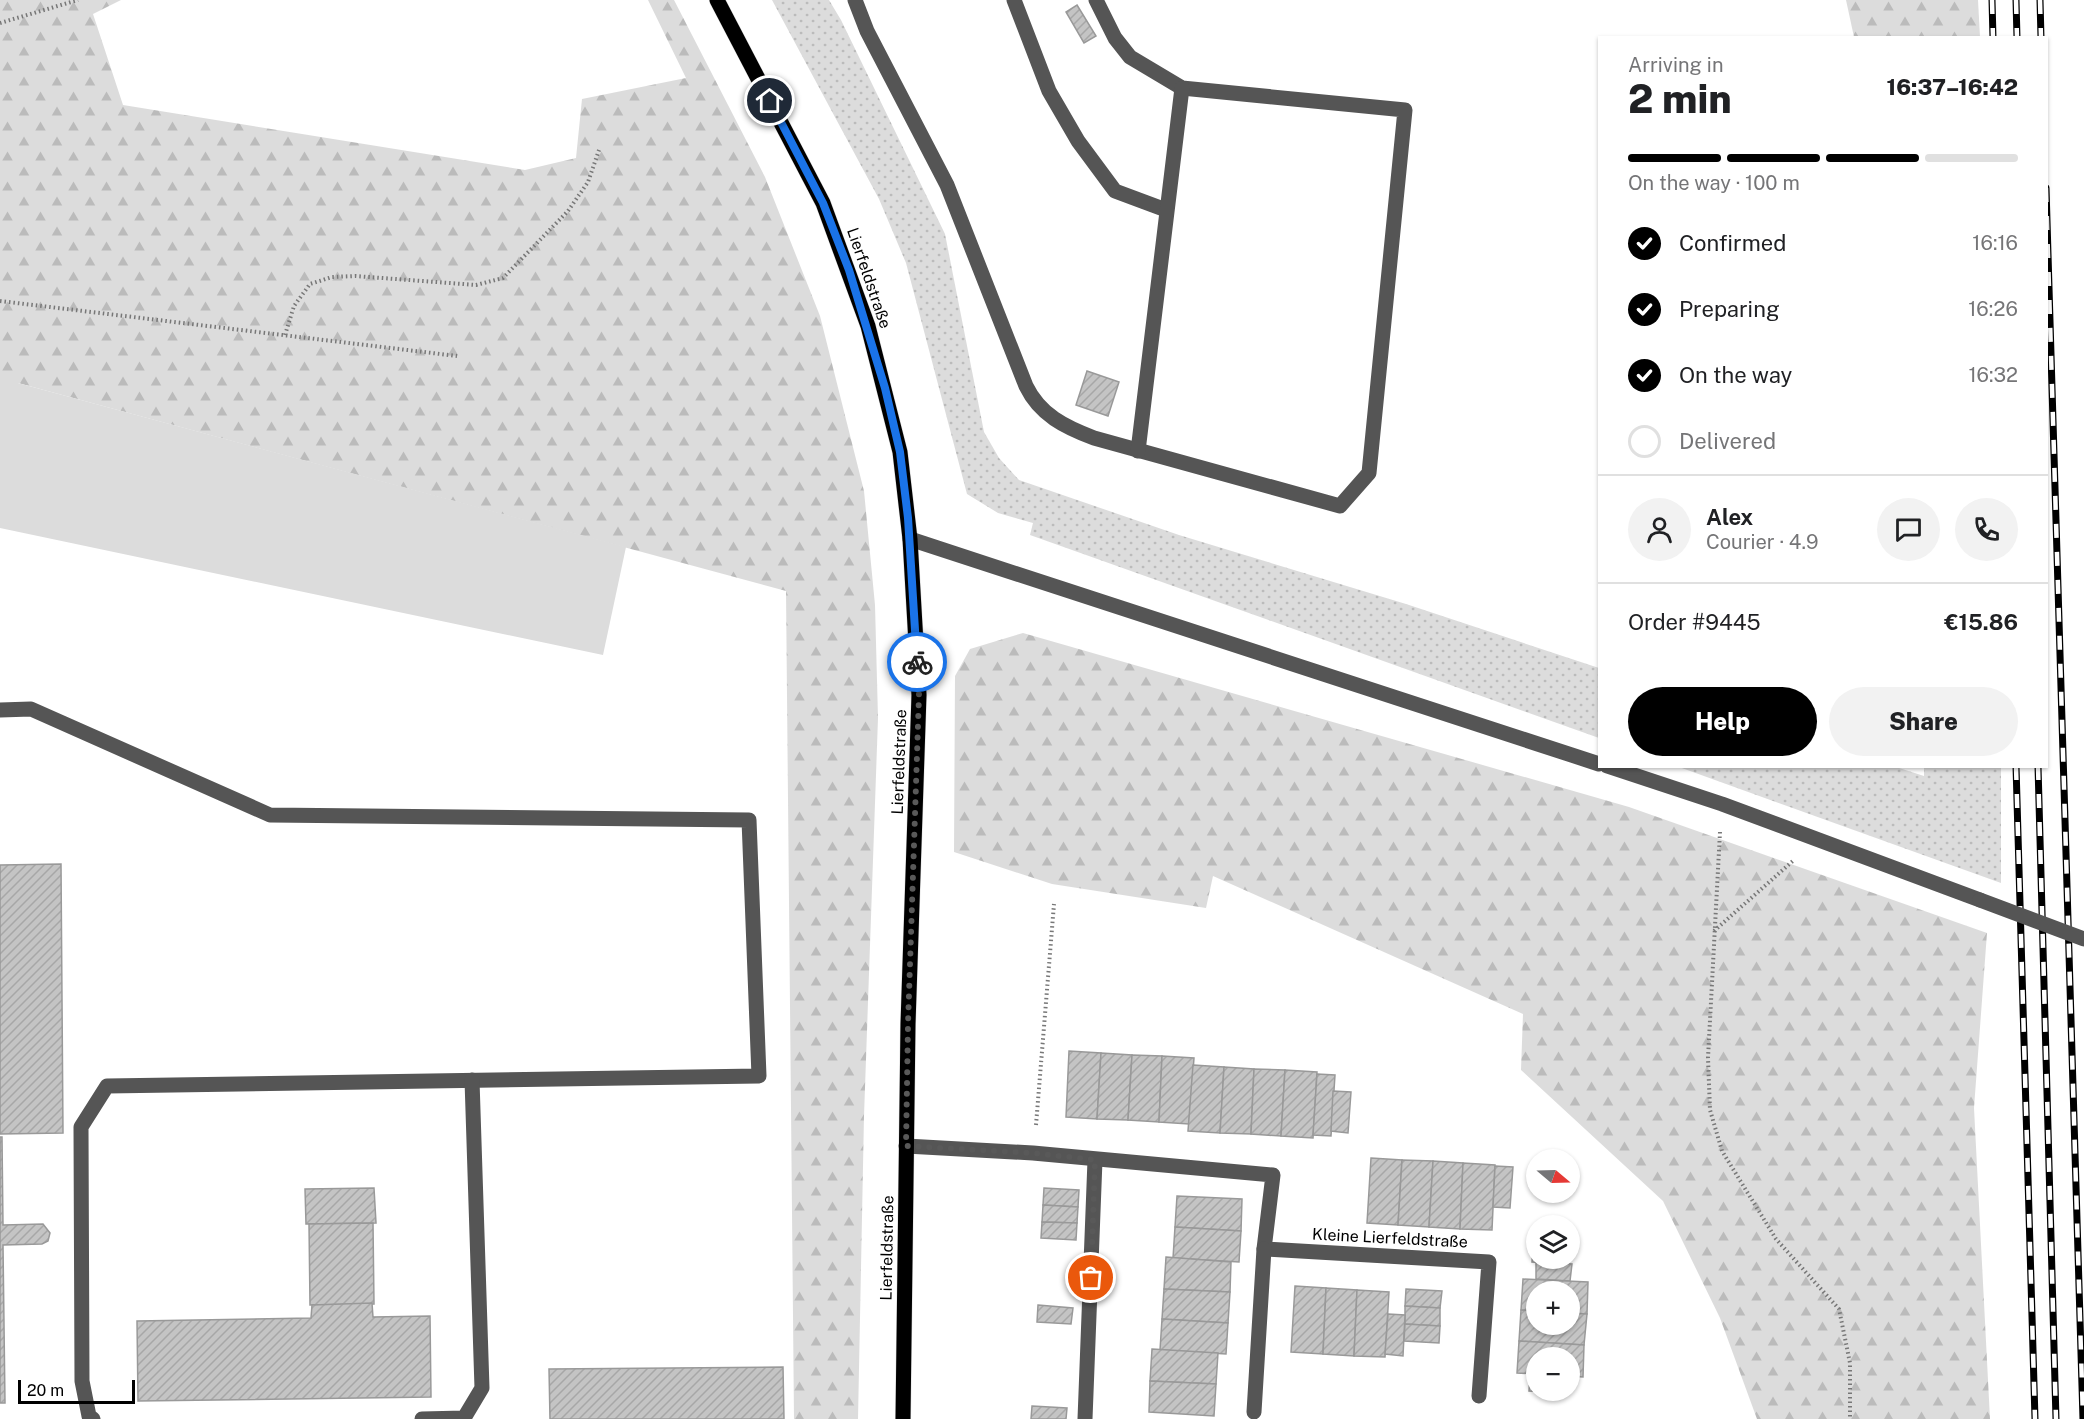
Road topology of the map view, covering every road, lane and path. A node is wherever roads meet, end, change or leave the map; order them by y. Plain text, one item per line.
1 (78, 0) edge
2 (717, 0) edge
3 (855, 0) edge
4 (1014, 0) edge
5 (1096, 0) edge
6 (0, 23) edge
7 (1182, 88) junction
8 (599, 150) dead end
9 (1166, 210) junction
10 (0, 301) edge
11 (285, 335) junction
12 (457, 356) dead end
13 (1138, 451) junction
14 (910, 539) junction
15 (0, 710) edge
16 (1598, 764) edge
17 (1613, 768) edge
18 (1722, 804) junction
19 (1817, 839) junction
20 (1054, 904) dead end
21 (1713, 931) junction
22 (2084, 939) edge
23 (472, 1080) junction
24 (906, 1146) junction
25 (1033, 1153) junction
26 (1095, 1160) junction
27 (1264, 1249) junction
28 (1479, 1396) dead end
29 (1254, 1412) dead end
30 (93, 1419) edge
31 (422, 1419) edge
32 (903, 1419) edge
33 (1085, 1419) edge
34 (1850, 1419) edge

1 - 6 path
2 - 14 main road, Lierfeldstraße
3 - 13 street
4 - 9 street
5 - 7 street
7 - 9 street
7 - 13 street
8 - 11 path
9 - 13 street
10 - 11 path
11 - 12 path
14 - 16 street
14 - 24 main road, Lierfeldstraße
15 - 23 street
17 - 18 street
18 - 19 street
18 - 21 path
19 - 21 path
19 - 22 street, bridge
20 - 25 path
21 - 34 path
23 - 30 street
23 - 31 street
24 - 25 street
24 - 32 main road, Lierfeldstraße
25 - 26 street
26 - 27 street
26 - 33 street
27 - 28 street, Kleine Lierfeldstraße
27 - 29 street

